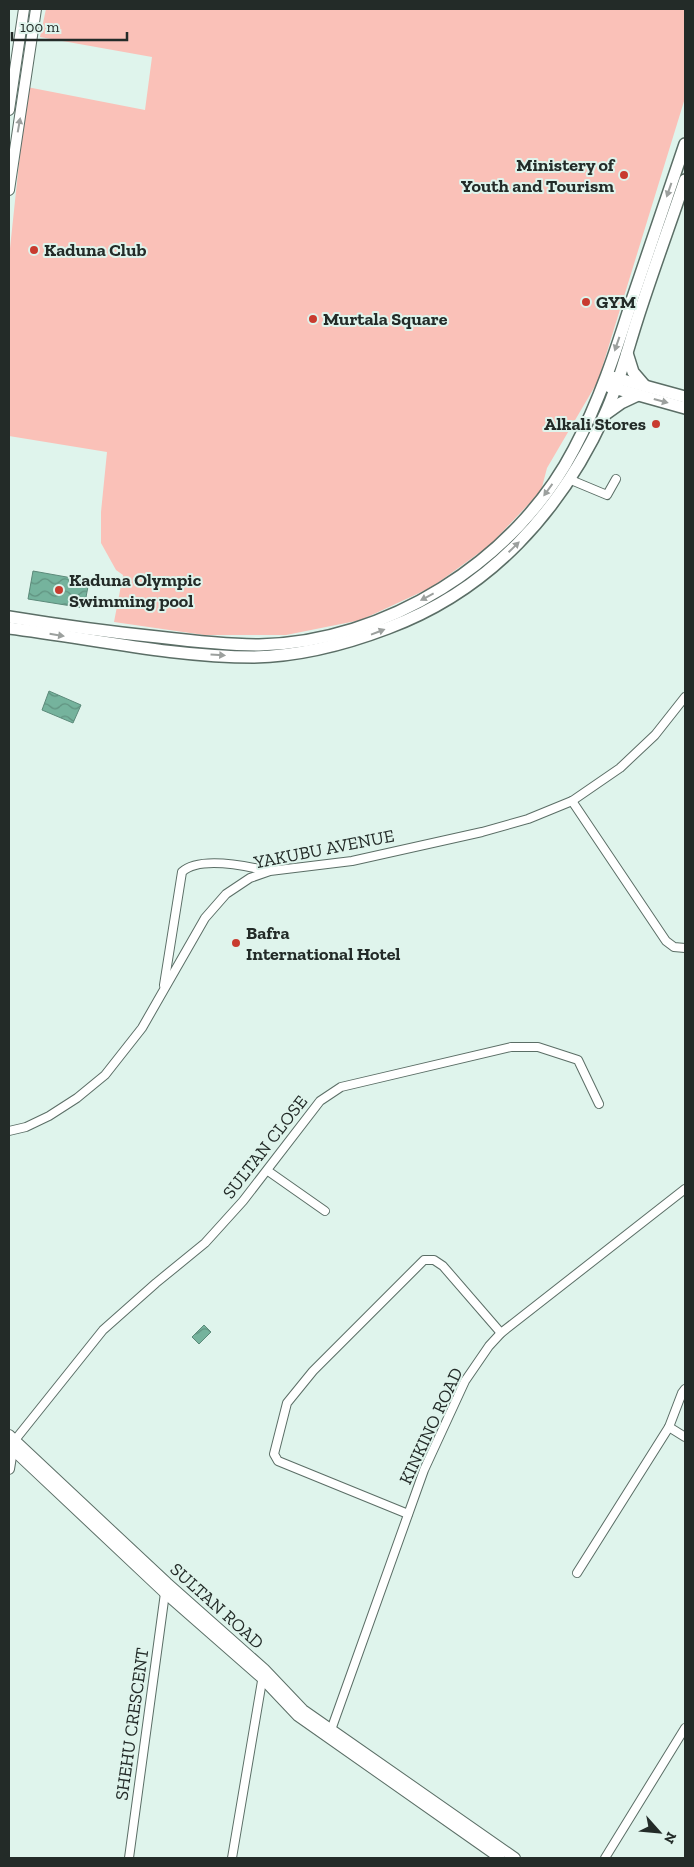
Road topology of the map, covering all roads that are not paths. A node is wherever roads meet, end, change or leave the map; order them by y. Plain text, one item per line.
1 (24, 9) edge
2 (36, 9) edge
3 (9, 110) edge
4 (685, 144) edge
5 (685, 180) edge
6 (9, 190) edge
7 (628, 353) junction
8 (605, 380) junction
9 (618, 384) junction
10 (642, 391) junction
11 (685, 397) edge
12 (685, 408) edge
13 (605, 414) junction
14 (616, 479) dead end
15 (571, 480) junction
16 (9, 617) edge
17 (9, 628) edge
18 (685, 697) edge
19 (572, 801) junction
20 (270, 871) junction
21 (685, 948) edge
22 (163, 989) junction
23 (599, 1104) dead end
24 (9, 1130) edge
25 (268, 1171) junction
26 (685, 1189) edge
27 (325, 1210) dead end
28 (501, 1333) junction
29 (685, 1389) edge
30 (669, 1427) junction
31 (685, 1438) edge
32 (11, 1442) edge
33 (9, 1469) edge
34 (408, 1514) junction
35 (578, 1573) dead end
36 (165, 1593) junction
37 (263, 1673) junction
38 (685, 1728) edge
39 (331, 1730) junction
40 (412, 1792) junction
41 (430, 1805) junction
42 (129, 1858) edge
43 (232, 1858) edge
44 (500, 1858) edge
45 (515, 1858) edge
46 (605, 1858) edge

1 - 3 street
6 -> 2 street
4 -> 8 main road
5 - 7 main road
7 - 9 main road
7 - 10 main road
8 - 9 main road
8 -> 16 main road
9 - 10 main road
9 - 13 main road
10 - 11 main road
10 -> 12 main road
10 - 13 main road
13 - 15 main road
14 - 15 street
17 -> 15 main road
18 - 19 street, YAKUBU AVENUE
19 - 20 street, YAKUBU AVENUE
19 - 21 street
20 - 22 street, YAKUBU AVENUE
20 - 22 street
22 - 24 street, YAKUBU AVENUE
23 - 25 street, SULTAN CLOSE
25 - 27 street
25 - 32 street, SULTAN CLOSE
26 - 28 street, KINKINO ROAD
28 - 34 street, KINKINO ROAD
28 - 34 street
29 - 30 street
30 - 31 street
30 - 35 street
32 - 33 street
32 - 36 street, SULTAN ROAD
32 - 37 street, SULTAN ROAD
34 - 39 street, KINKINO ROAD
36 - 37 street, SULTAN ROAD
36 - 42 street, SHEHU CRESCENT
37 - 39 street, SULTAN ROAD
37 - 40 street, SULTAN ROAD
37 - 43 street
38 - 46 street
39 - 40 street, SULTAN ROAD
40 - 41 street
41 - 44 street
41 - 45 street

